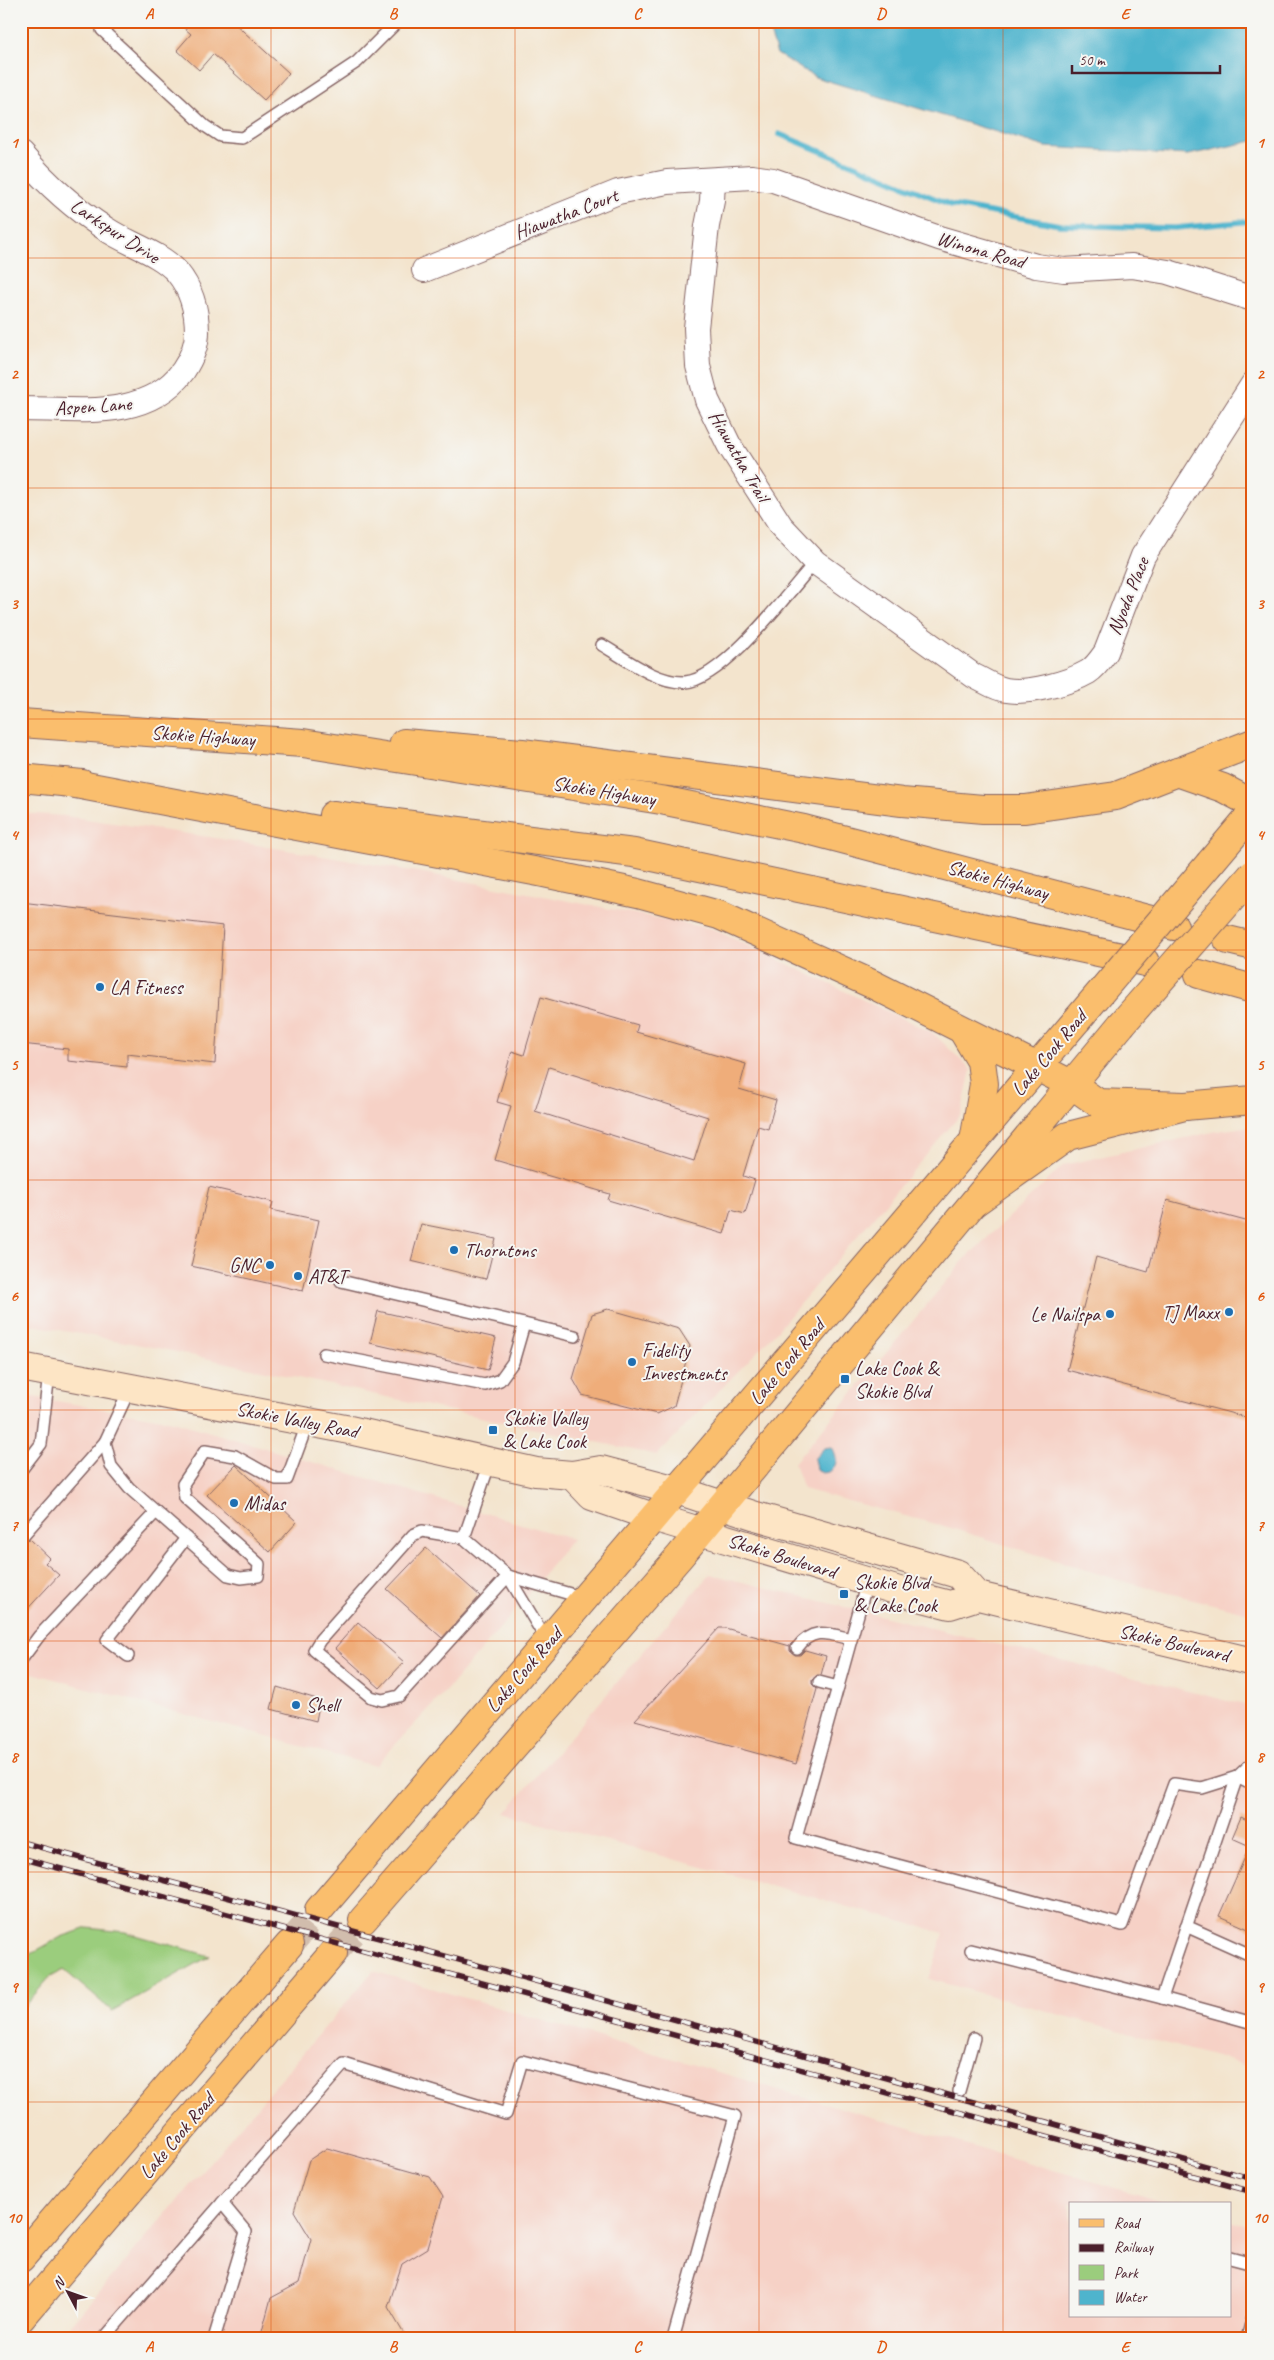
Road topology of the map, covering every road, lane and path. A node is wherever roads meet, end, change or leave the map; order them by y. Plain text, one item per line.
1 (398, 21) edge
2 (102, 30) dead end
3 (21, 154) edge
4 (713, 180) junction
5 (167, 264) joint
6 (424, 270) dead end
7 (1253, 299) edge
8 (1253, 384) edge
9 (21, 409) edge
10 (815, 562) junction
11 (602, 645) dead end
12 (942, 653) joint
13 (21, 723) edge
14 (303, 743) junction
15 (1253, 743) edge
16 (1177, 772) junction
17 (21, 778) edge
18 (65, 782) junction
19 (1253, 804) edge
20 (1253, 812) edge
21 (1253, 874) edge
22 (1174, 926) dead end
23 (1145, 962) dead end
24 (1199, 974) dead end
25 (1253, 989) edge
26 (963, 1031) junction
27 (1036, 1068) junction
28 (1071, 1084) junction
29 (1253, 1100) edge
30 (1185, 1106) junction
31 (974, 1141) junction
32 (974, 1202) junction
33 (341, 1281) dead end
34 (524, 1324) junction
35 (575, 1336) dead end
36 (324, 1354) dead end
37 (21, 1367) edge
38 (49, 1373) junction
39 (130, 1388) junction
40 (308, 1422) junction
41 (105, 1442) junction
42 (490, 1462) junction
43 (21, 1470) edge
44 (572, 1476) junction
45 (678, 1490) junction
46 (723, 1505) junction
47 (156, 1512) junction
48 (653, 1517) junction
49 (701, 1531) junction
50 (24, 1534) dead end
51 (186, 1538) junction
52 (464, 1538) junction
53 (508, 1576) junction
54 (867, 1582) junction
55 (978, 1596) junction
56 (586, 1598) junction
57 (851, 1639) junction
58 (548, 1642) junction
59 (797, 1648) dead end
60 (128, 1656) dead end
61 (21, 1660) edge
62 (1253, 1662) edge
63 (819, 1682) dead end
64 (838, 1688) junction
65 (1252, 1761) edge
66 (1237, 1777) junction
67 (1253, 1785) edge
68 (319, 1910) tunnel mouth
69 (363, 1920) tunnel mouth
70 (1186, 1926) junction
71 (289, 1945) tunnel mouth
72 (971, 1950) dead end
73 (333, 1953) tunnel mouth
74 (1253, 1956) edge
75 (1162, 1998) junction
76 (1253, 2023) edge
77 (974, 2038) dead end
78 (959, 2091) dead end
79 (222, 2203) junction
80 (21, 2258) edge
81 (1232, 2259) edge
82 (1253, 2264) edge
83 (1253, 2316) edge
84 (21, 2318) edge
85 (109, 2339) edge
86 (214, 2339) edge
87 (673, 2339) edge
88 (1247, 2339) edge

1 - 2 lane
3 - 5 street, Larkspur Drive
4 - 6 street, Hiawatha Court
4 - 7 street, Winona Road
4 - 10 street, Hiawatha Trail
5 - 9 street, Aspen Lane
8 - 12 street, Nyoda Place
10 - 11 lane
10 - 12 street, Hiawatha Trail
13 - 14 main road, Skokie Highway
14 - 16 main road
14 - 22 main road, Skokie Highway
15 - 16 main road
16 - 19 main road
17 - 18 main road
18 - 23 main road
18 - 26 main road
20 - 27 main road, Lake Cook Road, bridge
21 - 28 main road, Lake Cook Road, bridge
24 - 25 main road
26 - 27 main road
26 - 31 main road
27 - 28 main road
27 - 31 main road, Lake Cook Road
28 - 30 main road
28 - 32 main road, Lake Cook Road
29 - 30 main road
30 - 32 main road
31 - 45 main road, Lake Cook Road
32 - 46 main road, Lake Cook Road
33 - 34 lane
34 - 35 lane
34 - 36 lane
37 - 38 main road, Skokie Valley Road
38 - 39 main road, Skokie Valley Road
38 - 43 lane
39 - 40 main road, Skokie Valley Road
39 - 41 lane
40 - 42 main road, Skokie Valley Road
40 - 51 lane
41 - 47 lane
41 - 50 lane
42 - 44 main road, Skokie Valley Road
42 - 52 lane
44 - 45 main road, Skokie Valley Road
44 - 48 main road
45 - 46 main road, Skokie Valley Road
45 - 48 main road, Lake Cook Road
46 - 49 main road, Lake Cook Road
46 - 55 main road, Skokie Boulevard
47 - 51 lane
47 - 61 lane
48 - 49 main road
48 - 56 main road, Lake Cook Road
49 - 54 main road, Skokie Boulevard
49 - 69 main road, Lake Cook Road
51 - 60 lane
52 - 53 lane
52 - 53 lane
53 - 56 lane
53 - 58 lane
54 - 55 main road, Skokie Boulevard
54 - 57 lane
55 - 62 main road, Skokie Boulevard
56 - 58 main road, Lake Cook Road
57 - 59 lane
57 - 64 lane
58 - 68 main road, Lake Cook Road
63 - 64 lane
64 - 66 lane
65 - 66 lane
66 - 67 lane
66 - 70 lane
70 - 74 lane
70 - 75 lane
71 - 80 main road, Lake Cook Road
72 - 75 lane
73 - 84 main road, Lake Cook Road
75 - 76 lane
77 - 78 lane
79 - 85 lane
79 - 86 lane
79 - 87 lane
81 - 82 lane
83 - 88 lane

